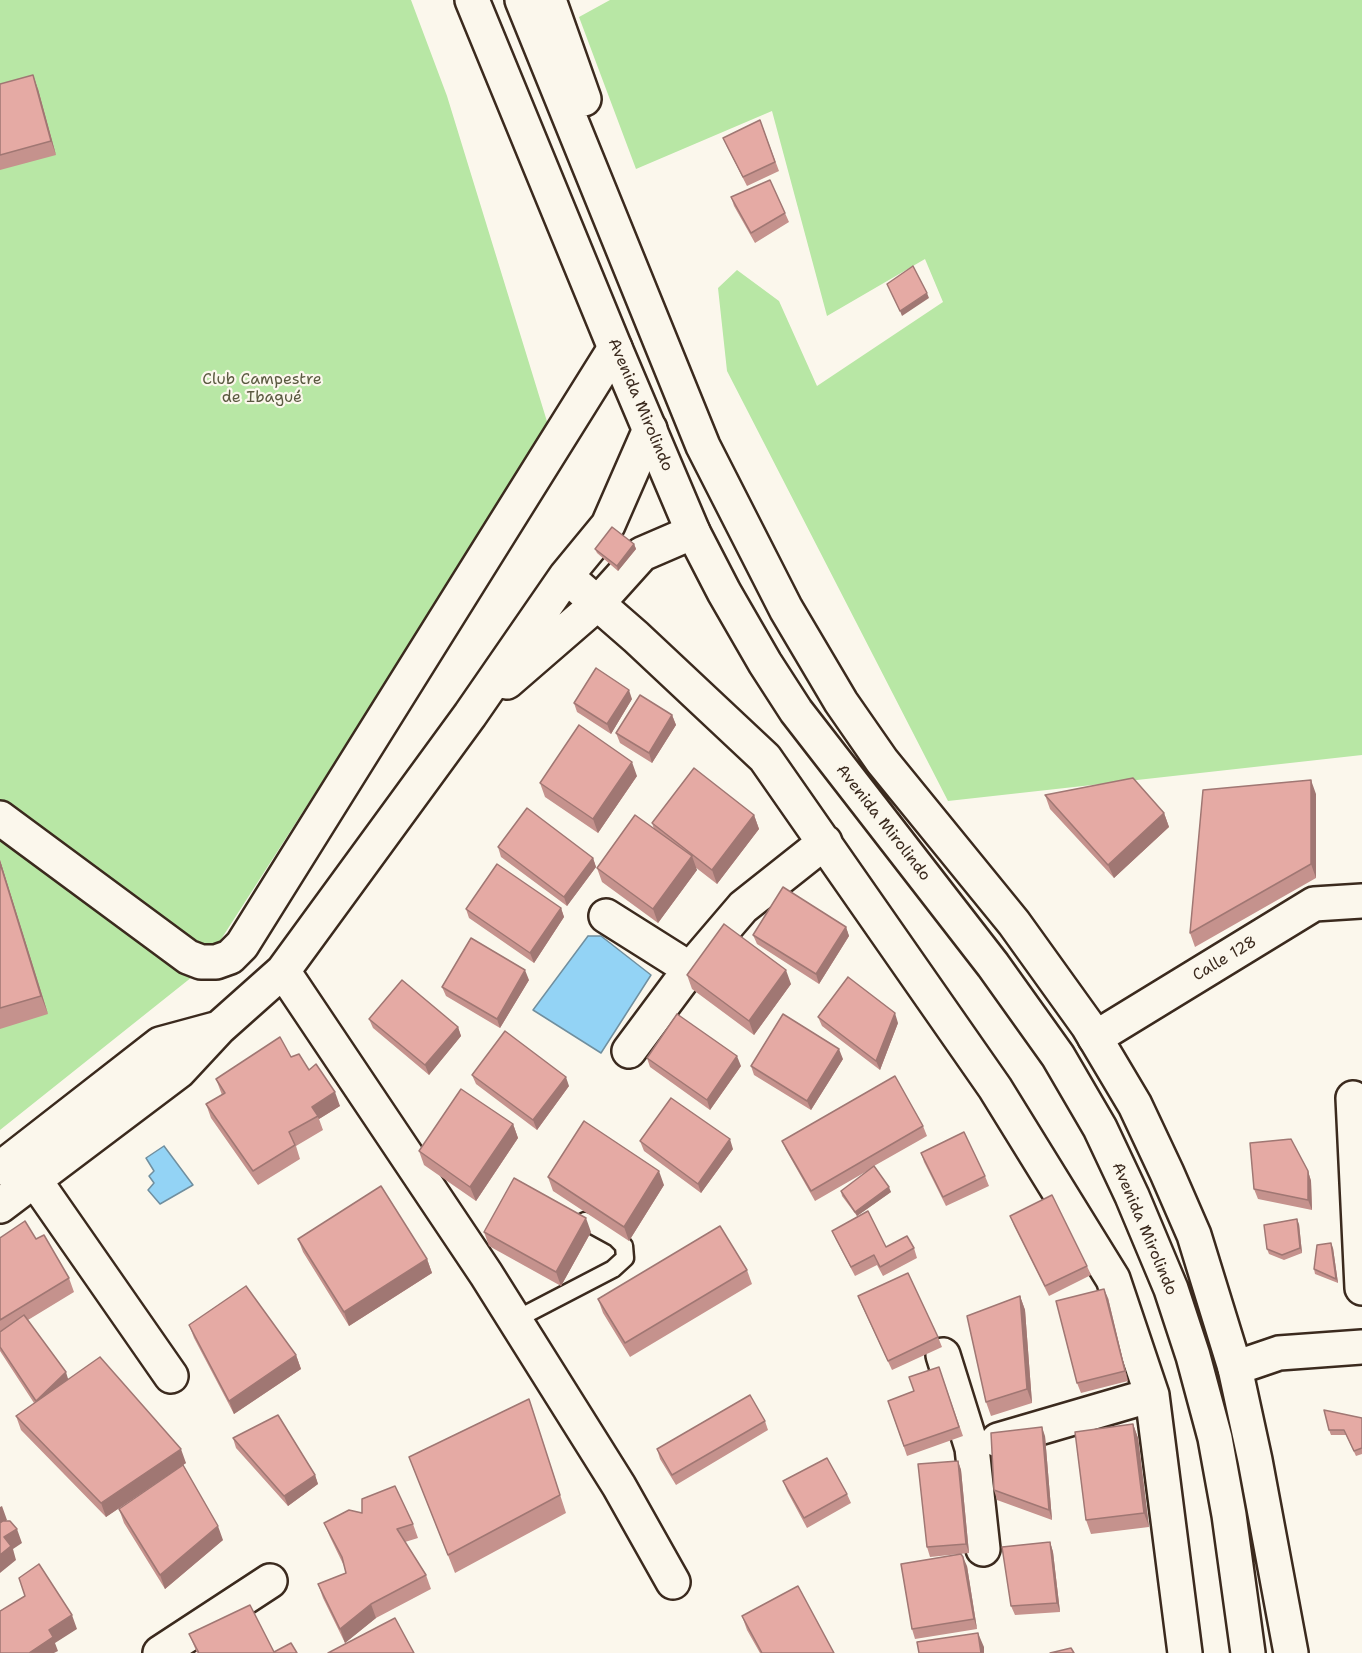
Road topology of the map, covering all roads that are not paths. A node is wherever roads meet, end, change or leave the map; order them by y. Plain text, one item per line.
1 (472, 0) edge
2 (522, 0) edge
3 (549, 0) edge
4 (588, 160) junction
5 (615, 348) junction
6 (650, 429) junction
7 (693, 532) junction
8 (566, 576) junction
9 (597, 604) junction
10 (470, 715) junction
11 (0, 818) edge
12 (825, 842) junction
13 (1362, 901) edge
14 (606, 916) dead end
15 (690, 969) junction
16 (283, 970) junction
17 (1095, 1038) junction
18 (629, 1051) dead end
19 (1353, 1098) dead end
20 (18, 1168) edge
21 (0, 1206) edge
22 (585, 1221) edge
23 (1362, 1288) edge
24 (515, 1320) junction
25 (1362, 1347) edge
26 (943, 1355) dead end
27 (1235, 1368) junction
28 (171, 1376) dead end
29 (1152, 1395) junction
30 (972, 1448) junction
31 (983, 1550) dead end
32 (270, 1581) dead end
33 (673, 1582) dead end
34 (160, 1653) edge
35 (1185, 1653) edge
36 (1248, 1653) edge
37 (1291, 1653) edge

1 - 5 street, Avenida Mirolindo
2 - 4 street
3 - 4 street
4 - 17 street
5 - 6 street, Avenida Mirolindo
5 - 11 street
6 - 7 street, Avenida Mirolindo
6 - 8 street
7 - 9 street
7 - 36 street, Avenida Mirolindo
8 - 9 street
8 - 10 street
9 - 10 street
9 - 12 street
10 - 16 street
12 - 15 street
12 - 29 street
13 - 17 street, Calle 128
14 - 15 street
15 - 18 street
16 - 20 street
16 - 24 street
17 - 27 street
19 - 23 street
20 - 21 street
20 - 28 street
22 - 24 lane
24 - 33 street
25 - 27 street
26 - 30 street
27 - 37 street
29 - 30 street
29 - 35 street
30 - 31 street
32 - 34 street

